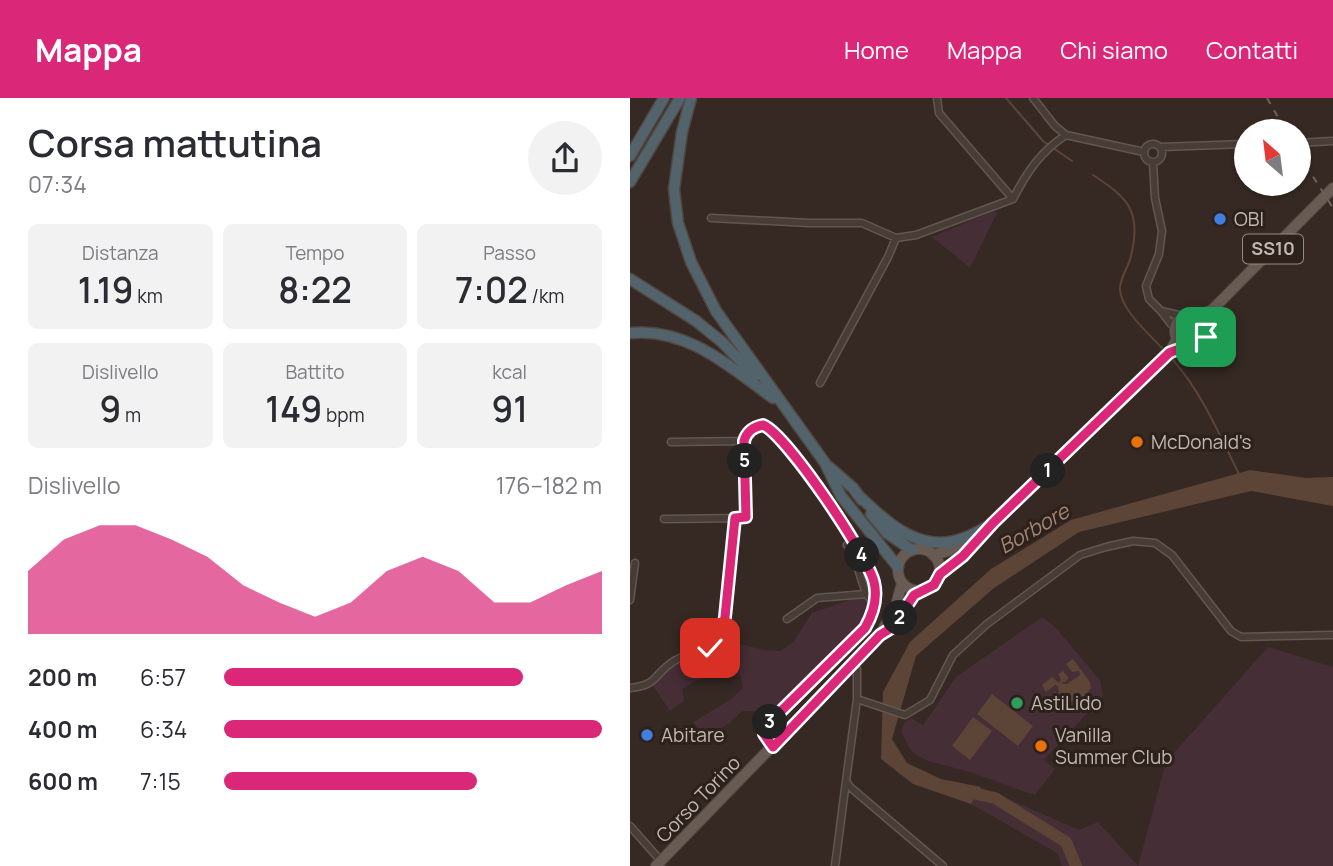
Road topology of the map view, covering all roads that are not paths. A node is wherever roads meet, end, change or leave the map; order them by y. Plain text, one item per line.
1 (664, 98) edge
2 (680, 98) edge
3 (691, 98) edge
4 (937, 98) edge
5 (1033, 98) edge
6 (1066, 135) junction
7 (1333, 141) edge
8 (1311, 142) edge
9 (1234, 144) edge
10 (1160, 147) junction
11 (1144, 152) junction
12 (630, 156) edge
13 (1153, 162) junction
14 (630, 182) edge
15 (1333, 188) edge
16 (1013, 200) junction
17 (711, 218) dead end
18 (896, 238) junction
19 (630, 279) edge
20 (1212, 310) junction
21 (1161, 311) junction
22 (1183, 316) junction
23 (1196, 316) junction
24 (1206, 325) junction
25 (1175, 326) junction
26 (630, 334) edge
27 (1181, 343) junction
28 (820, 383) dead end
29 (781, 404) junction
30 (744, 441) junction
31 (671, 442) dead end
32 (825, 463) junction
33 (858, 495) junction
34 (735, 518) junction
35 (664, 519) dead end
36 (993, 523) junction
37 (847, 545) dead end
38 (912, 550) junction
39 (933, 555) junction
40 (635, 563) dead end
41 (898, 568) junction
42 (940, 574) junction
43 (902, 583) junction
44 (918, 592) junction
45 (866, 594) junction
46 (630, 600) edge
47 (874, 603) junction
48 (787, 619) dead end
49 (880, 635) junction
50 (1333, 635) edge
51 (853, 665) junction
52 (630, 688) edge
53 (857, 699) junction
54 (773, 747) junction
55 (846, 781) junction
56 (630, 826) edge
57 (658, 864) edge
58 (835, 866) edge
59 (943, 866) edge

1 - 12 highway
2 - 14 highway
3 - 29 highway
4 - 16 street
5 - 6 street
6 - 11 street
6 - 16 street
7 - 8 street
9 - 10 street
10 - 11 street
10 - 13 street
11 - 13 street
13 - 21 street
15 - 20 main road, Corso Torino / SS10
16 - 18 street
17 - 18 street
18 - 28 street
19 - 29 highway
20 - 23 main road, Corso Torino / SS10
20 - 24 main road, Corso Torino / SS10
21 - 22 street
21 - 25 street
22 - 23 main road, Corso Torino / SS10
22 - 25 main road
23 - 24 main road
24 - 27 main road, Corso Torino / SS10
25 - 27 main road
26 - 29 highway
27 - 36 main road, Corso Torino / SS10
29 - 32 highway
30 - 31 street
30 - 34 street
30 - 47 street
32 - 33 highway
32 - 41 highway
33 - 36 highway
33 - 38 highway
34 - 35 street
34 - 52 street
36 - 39 main road, Corso Torino
36 - 42 main road, Corso Torino
37 - 45 street
38 - 39 main road
38 - 41 main road
39 - 42 main road
40 - 46 street
41 - 43 main road
42 - 44 main road, Corso Torino
43 - 44 main road
43 - 49 main road, Corso Torino
44 - 49 main road, Corso Torino
45 - 47 street
45 - 48 street
47 - 54 street
49 - 51 main road, Corso Torino
50 - 53 street
51 - 53 street
51 - 54 main road, Corso Torino
53 - 55 street
54 - 57 main road, Corso Torino
55 - 58 street
55 - 59 street
56 - 57 street

